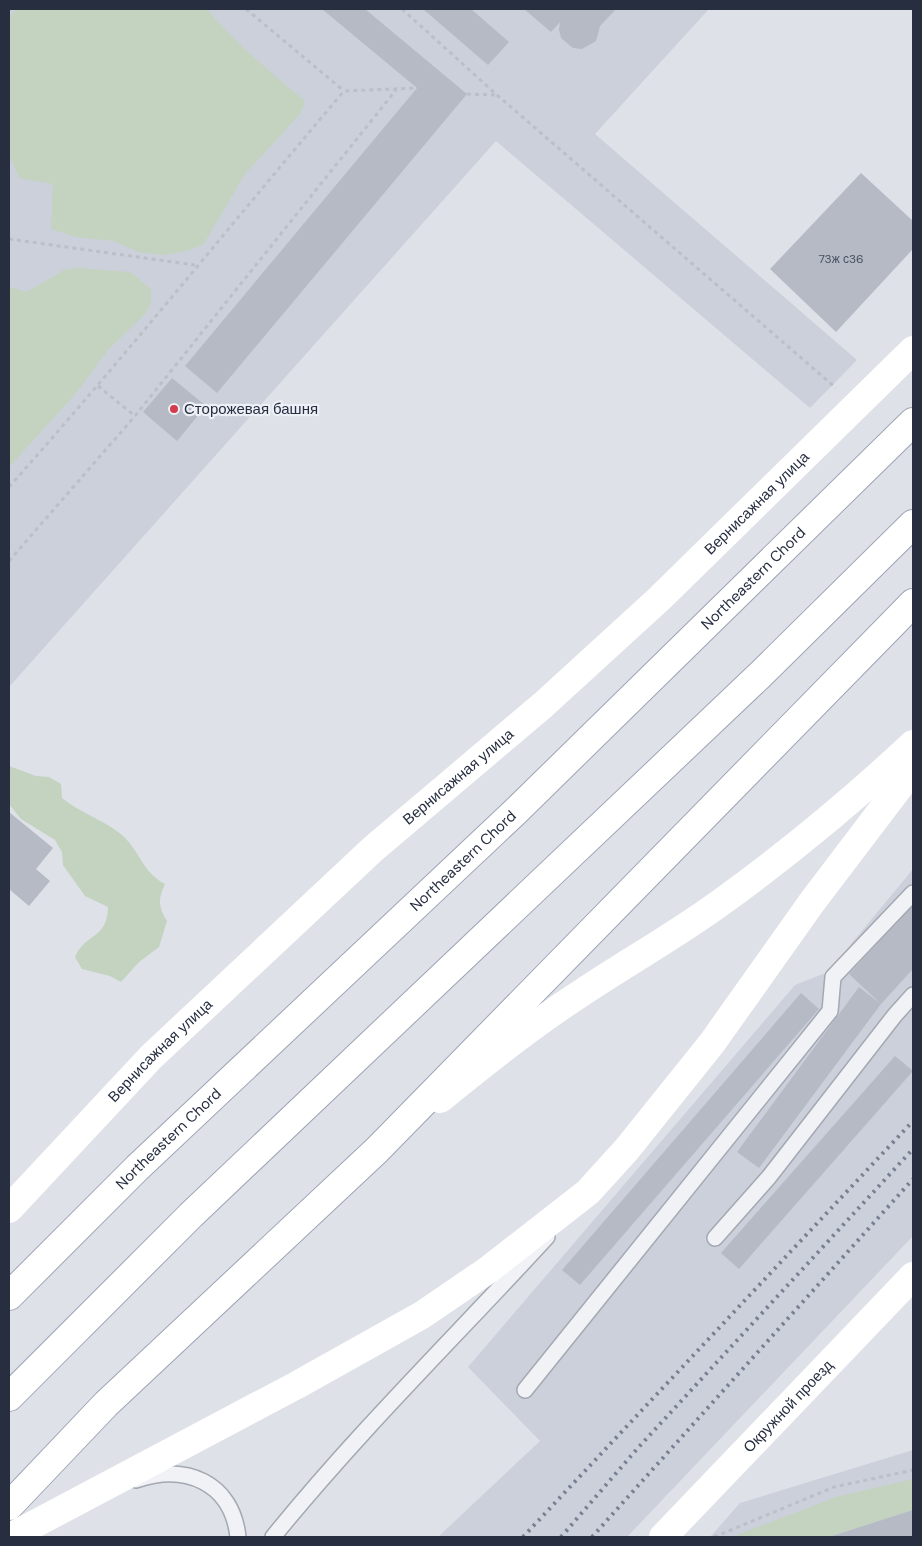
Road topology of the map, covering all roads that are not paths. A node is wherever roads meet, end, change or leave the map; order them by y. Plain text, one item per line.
1 (913, 350) edge
2 (913, 422) edge
3 (913, 524) edge
4 (913, 603) edge
5 (913, 744) edge
6 (913, 769) edge
7 (913, 893) edge
8 (913, 995) edge
9 (377, 1150) junction
10 (138, 1168) junction
11 (588, 1192) junction
12 (9, 1209) edge
13 (715, 1238) dead end
14 (9, 1275) edge
15 (913, 1276) edge
16 (9, 1296) edge
17 (525, 1390) dead end
18 (9, 1397) edge
19 (87, 1496) junction
20 (9, 1506) edge
21 (10, 1537) edge
22 (238, 1537) edge
23 (273, 1537) edge
24 (662, 1537) edge

1 - 12 main road, Вернисажная улица
2 - 10 main road, Northeastern Chord
3 - 18 main road
4 - 9 main road
5 - 9 main road
6 - 11 main road
7 - 17 lane
8 - 13 lane
9 - 20 main road
10 - 14 main road
10 - 16 main road, Northeastern Chord
11 - 19 main road
11 - 23 lane
15 - 24 main road, Окружной проезд
19 - 21 main road
19 - 22 lane

